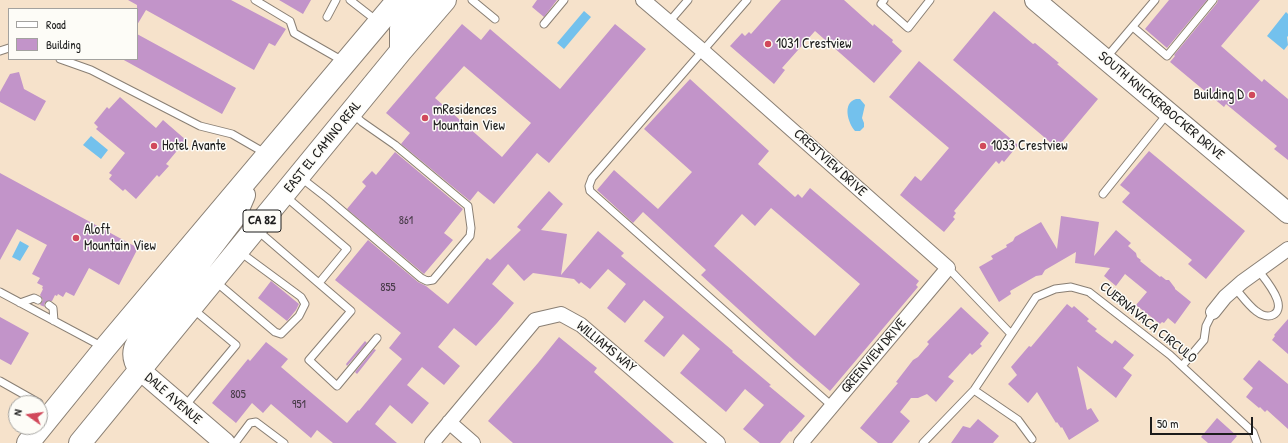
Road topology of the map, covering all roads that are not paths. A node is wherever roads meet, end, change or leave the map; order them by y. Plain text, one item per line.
1 (255, 0) edge
2 (336, 0) edge
3 (350, 0) edge
4 (398, 0) edge
5 (423, 0) edge
6 (445, 0) edge
7 (472, 0) edge
8 (564, 0) edge
9 (643, 0) edge
10 (688, 0) edge
11 (747, 0) edge
12 (884, 0) edge
13 (930, 0) edge
14 (1155, 0) edge
15 (1214, 0) edge
16 (1037, 1) edge
17 (327, 17) dead end
18 (495, 19) dead end
19 (379, 22) junction
20 (669, 22) junction
21 (544, 24) dead end
22 (1133, 26) junction
23 (401, 51) junction
24 (703, 51) junction
25 (1104, 59) junction
26 (63, 60) edge
27 (345, 62) junction
28 (351, 112) junction
29 (1169, 112) junction
30 (260, 162) junction
31 (299, 176) junction
32 (1103, 194) dead end
33 (284, 195) junction
34 (1288, 213) edge
35 (255, 229) junction
36 (1288, 249) edge
37 (238, 250) junction
38 (948, 268) junction
39 (1258, 270) junction
40 (214, 280) junction
41 (319, 284) junction
42 (1235, 288) junction
43 (0, 292) edge
44 (38, 300) dead end
45 (20, 302) junction
46 (49, 306) dead end
47 (192, 307) junction
48 (1213, 312) joint
49 (54, 321) junction
50 (1011, 334) junction
51 (377, 338) dead end
52 (105, 348) junction
53 (1182, 366) junction
54 (140, 370) junction
55 (0, 381) edge
56 (974, 390) junction
57 (25, 395) edge
58 (48, 402) edge
59 (832, 406) junction
60 (184, 408) junction
61 (449, 422) junction
62 (1032, 439) dead end
63 (80, 443) edge
64 (225, 443) edge
65 (235, 443) edge
66 (284, 443) edge
67 (432, 443) edge
68 (473, 443) edge
69 (718, 443) edge
70 (801, 443) edge
71 (923, 443) edge
72 (1257, 443) edge

1 - 27 lane
2 - 17 lane
3 - 19 lane
4 - 19 main road, CA 82
5 - 23 main road
6 - 23 main road, EAST EL CAMINO REAL / CA 82
7 - 18 lane
8 - 21 lane
9 - 20 street, CRESTVIEW DRIVE
10 - 20 lane
11 - 24 lane
12 - 13 lane
14 - 22 lane
15 - 22 lane
16 - 25 street, SOUTH KNICKERBOCKER DRIVE
19 - 27 main road, CA 82
20 - 24 street, CRESTVIEW DRIVE
22 - 25 lane
23 - 28 main road, EAST EL CAMINO REAL / CA 82
24 - 38 street, CRESTVIEW DRIVE
24 - 59 lane
25 - 29 street, SOUTH KNICKERBOCKER DRIVE
26 - 30 lane
27 - 30 main road, CA 82
28 - 31 main road, EAST EL CAMINO REAL / CA 82
28 - 31 lane
29 - 32 lane
29 - 34 street, SOUTH KNICKERBOCKER DRIVE
30 - 52 main road, CA 82
30 - 54 main road
31 - 33 main road, EAST EL CAMINO REAL / CA 82
33 - 35 main road, EAST EL CAMINO REAL / CA 82
33 - 41 lane
35 - 37 main road, EAST EL CAMINO REAL / CA 82
35 - 41 lane
36 - 39 street
37 - 40 main road, EAST EL CAMINO REAL / CA 82
37 - 40 lane
38 - 50 lane, CRESTVIEW DRIVE
38 - 59 street, GREENVIEW DRIVE
39 - 42 street
39 - 42 lane
40 - 47 main road, EAST EL CAMINO REAL / CA 82
41 - 51 lane
42 - 48 street
43 - 45 lane
44 - 45 lane
45 - 49 lane
46 - 49 lane
47 - 54 main road, EAST EL CAMINO REAL / CA 82
47 - 60 lane
48 - 53 lane
49 - 52 lane
50 - 53 lane, CUERNAVACA CIRCULO
50 - 56 lane, CUERNAVACA CIRCULO
52 - 58 main road, CA 82
53 - 72 lane, CUERNAVACA CIRCULO
54 - 60 street, DALE AVENUE
54 - 63 main road, EAST EL CAMINO REAL / CA 82
55 - 57 lane
56 - 62 lane
56 - 71 lane, CUERNAVACA CIRCULO
59 - 70 street, GREENVIEW DRIVE
60 - 64 street, DALE AVENUE
61 - 67 street, WILLIAMS WAY
61 - 68 street
61 - 69 street, WILLIAMS WAY
65 - 66 lane

